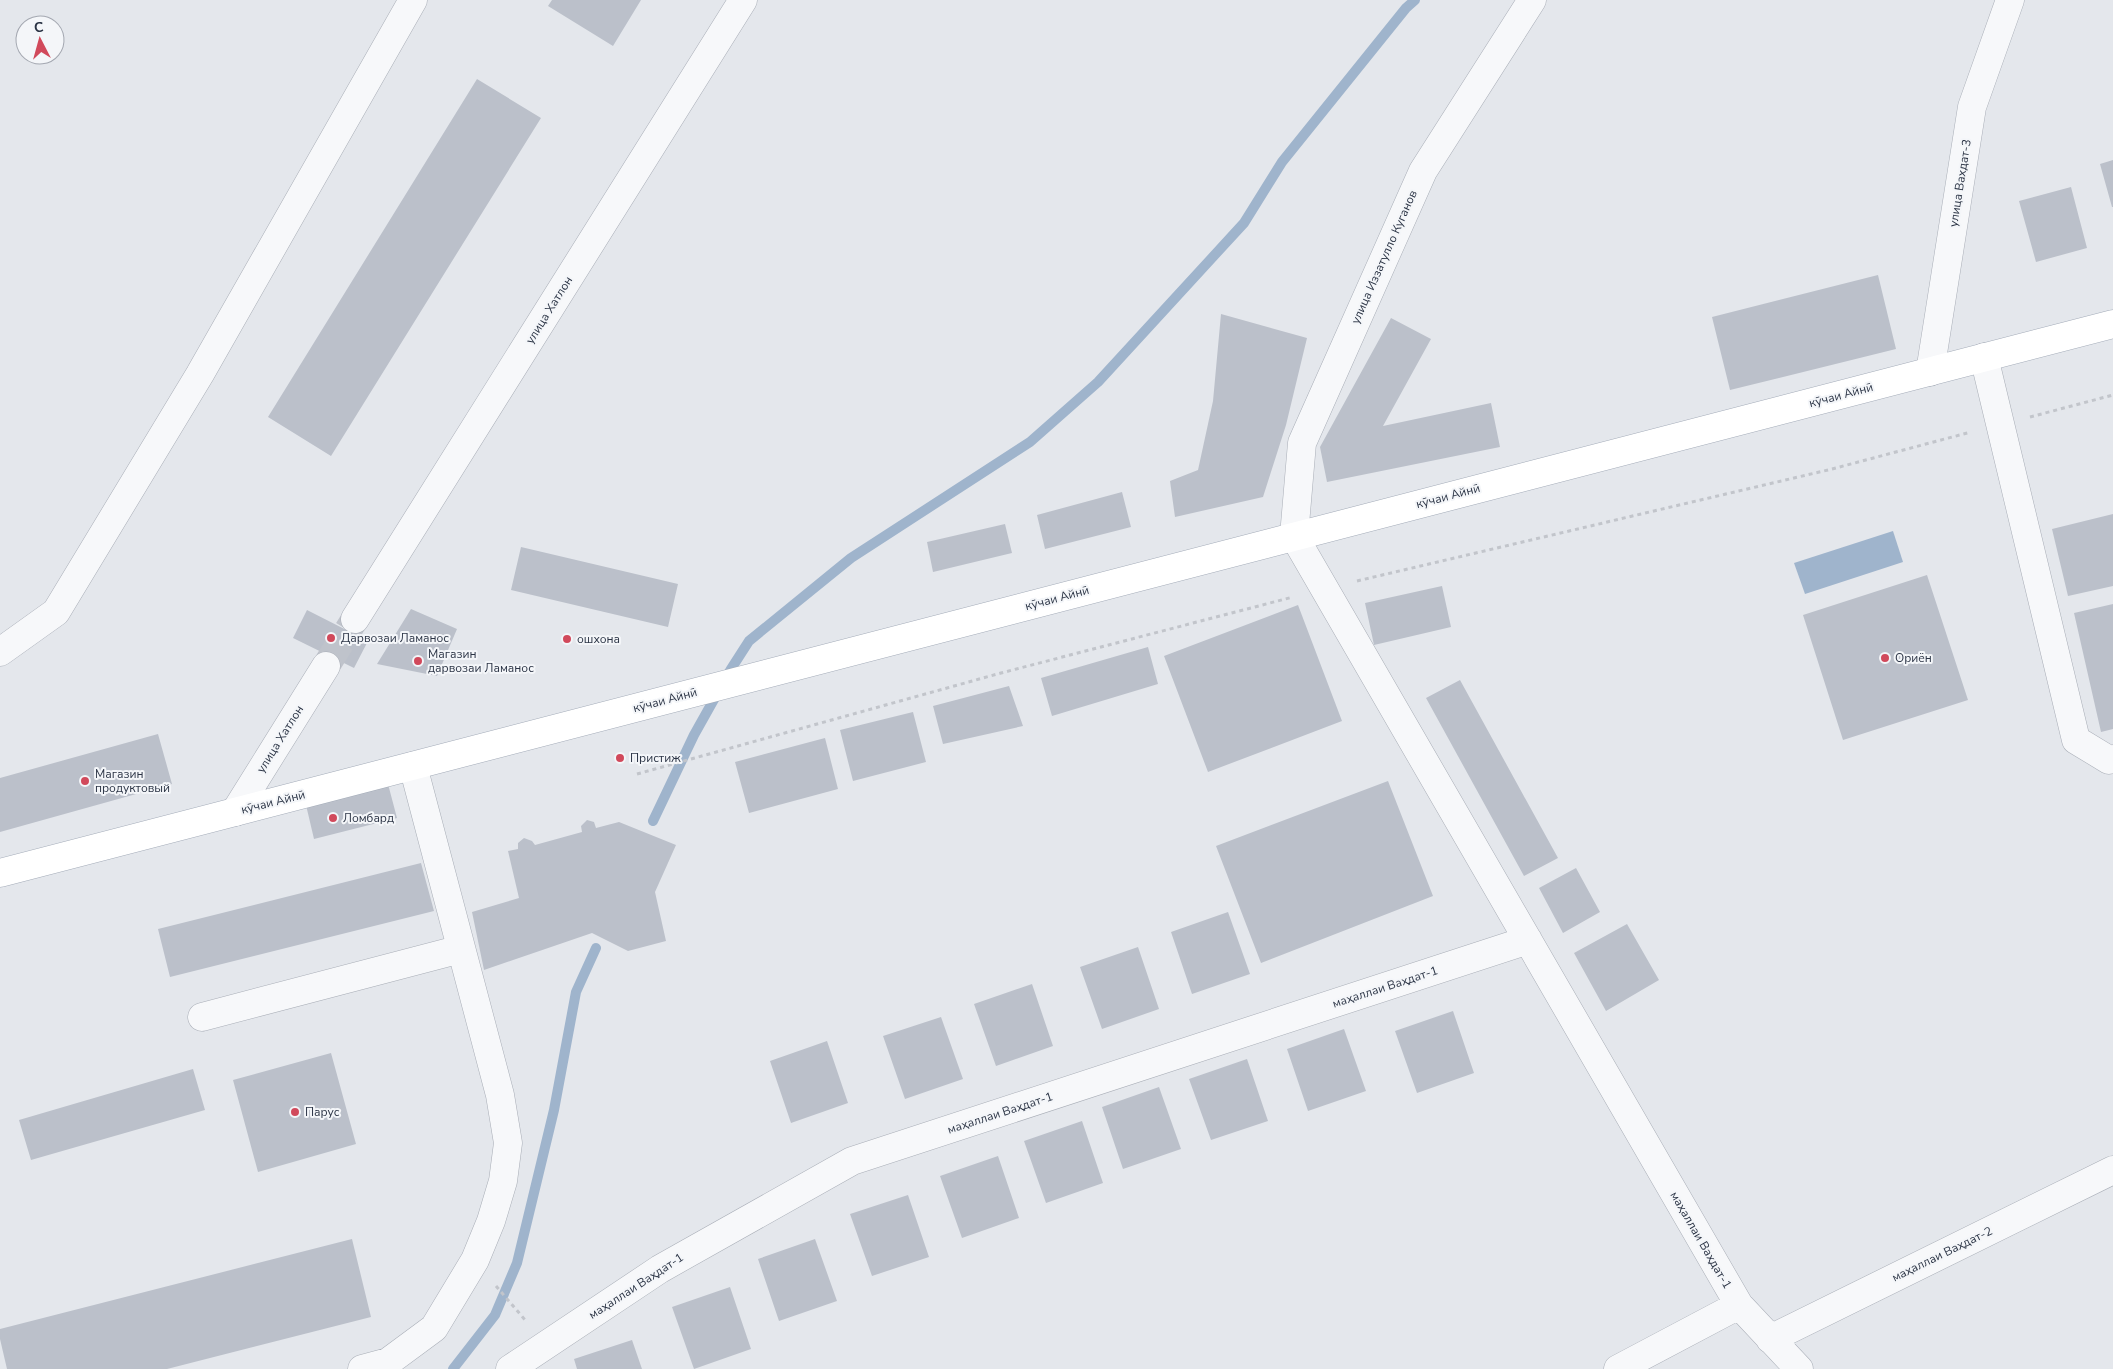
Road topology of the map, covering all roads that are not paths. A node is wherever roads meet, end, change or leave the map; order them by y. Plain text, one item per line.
1 (414, 0) edge
2 (742, 0) edge
3 (1532, 0) edge
4 (2010, 0) edge
5 (2113, 324) edge
6 (1984, 357) junction
7 (1930, 372) junction
8 (1294, 536) junction
9 (355, 619) tunnel mouth
10 (0, 652) edge
11 (326, 666) tunnel mouth
12 (2113, 759) edge
13 (413, 766) junction
14 (235, 812) junction
15 (0, 873) edge
16 (1528, 940) junction
17 (461, 949) junction
18 (202, 1017) dead end
19 (2113, 1170) edge
20 (1739, 1305) junction
21 (1770, 1339) junction
22 (362, 1369) edge
23 (510, 1369) edge
24 (1618, 1369) edge
25 (1799, 1369) edge

1 - 10 street
2 - 9 street, улица Хатлон
3 - 8 street, улица Иззатулло Куганов
4 - 7 street, улица Вахдат-3
5 - 6 main road, кӯчаи Айнӣ
6 - 7 main road, кӯчаи Айнӣ
6 - 12 street
7 - 8 main road, кӯчаи Айнӣ
8 - 13 main road, кӯчаи Айнӣ
8 - 16 street, маҳаллаи Ваҳдат-1
11 - 14 street, улица Хатлон
13 - 14 main road, кӯчаи Айнӣ
13 - 17 street
14 - 15 main road, кӯчаи Айнӣ
16 - 20 street, маҳаллаи Ваҳдат-1
16 - 23 street, маҳаллаи Ваҳдат-1
17 - 18 street
17 - 22 street
19 - 21 street, маҳаллаи Ваҳдат-2
20 - 21 street, маҳаллаи Ваҳдат-1
20 - 24 street
21 - 25 street, маҳаллаи Ваҳдат-1

